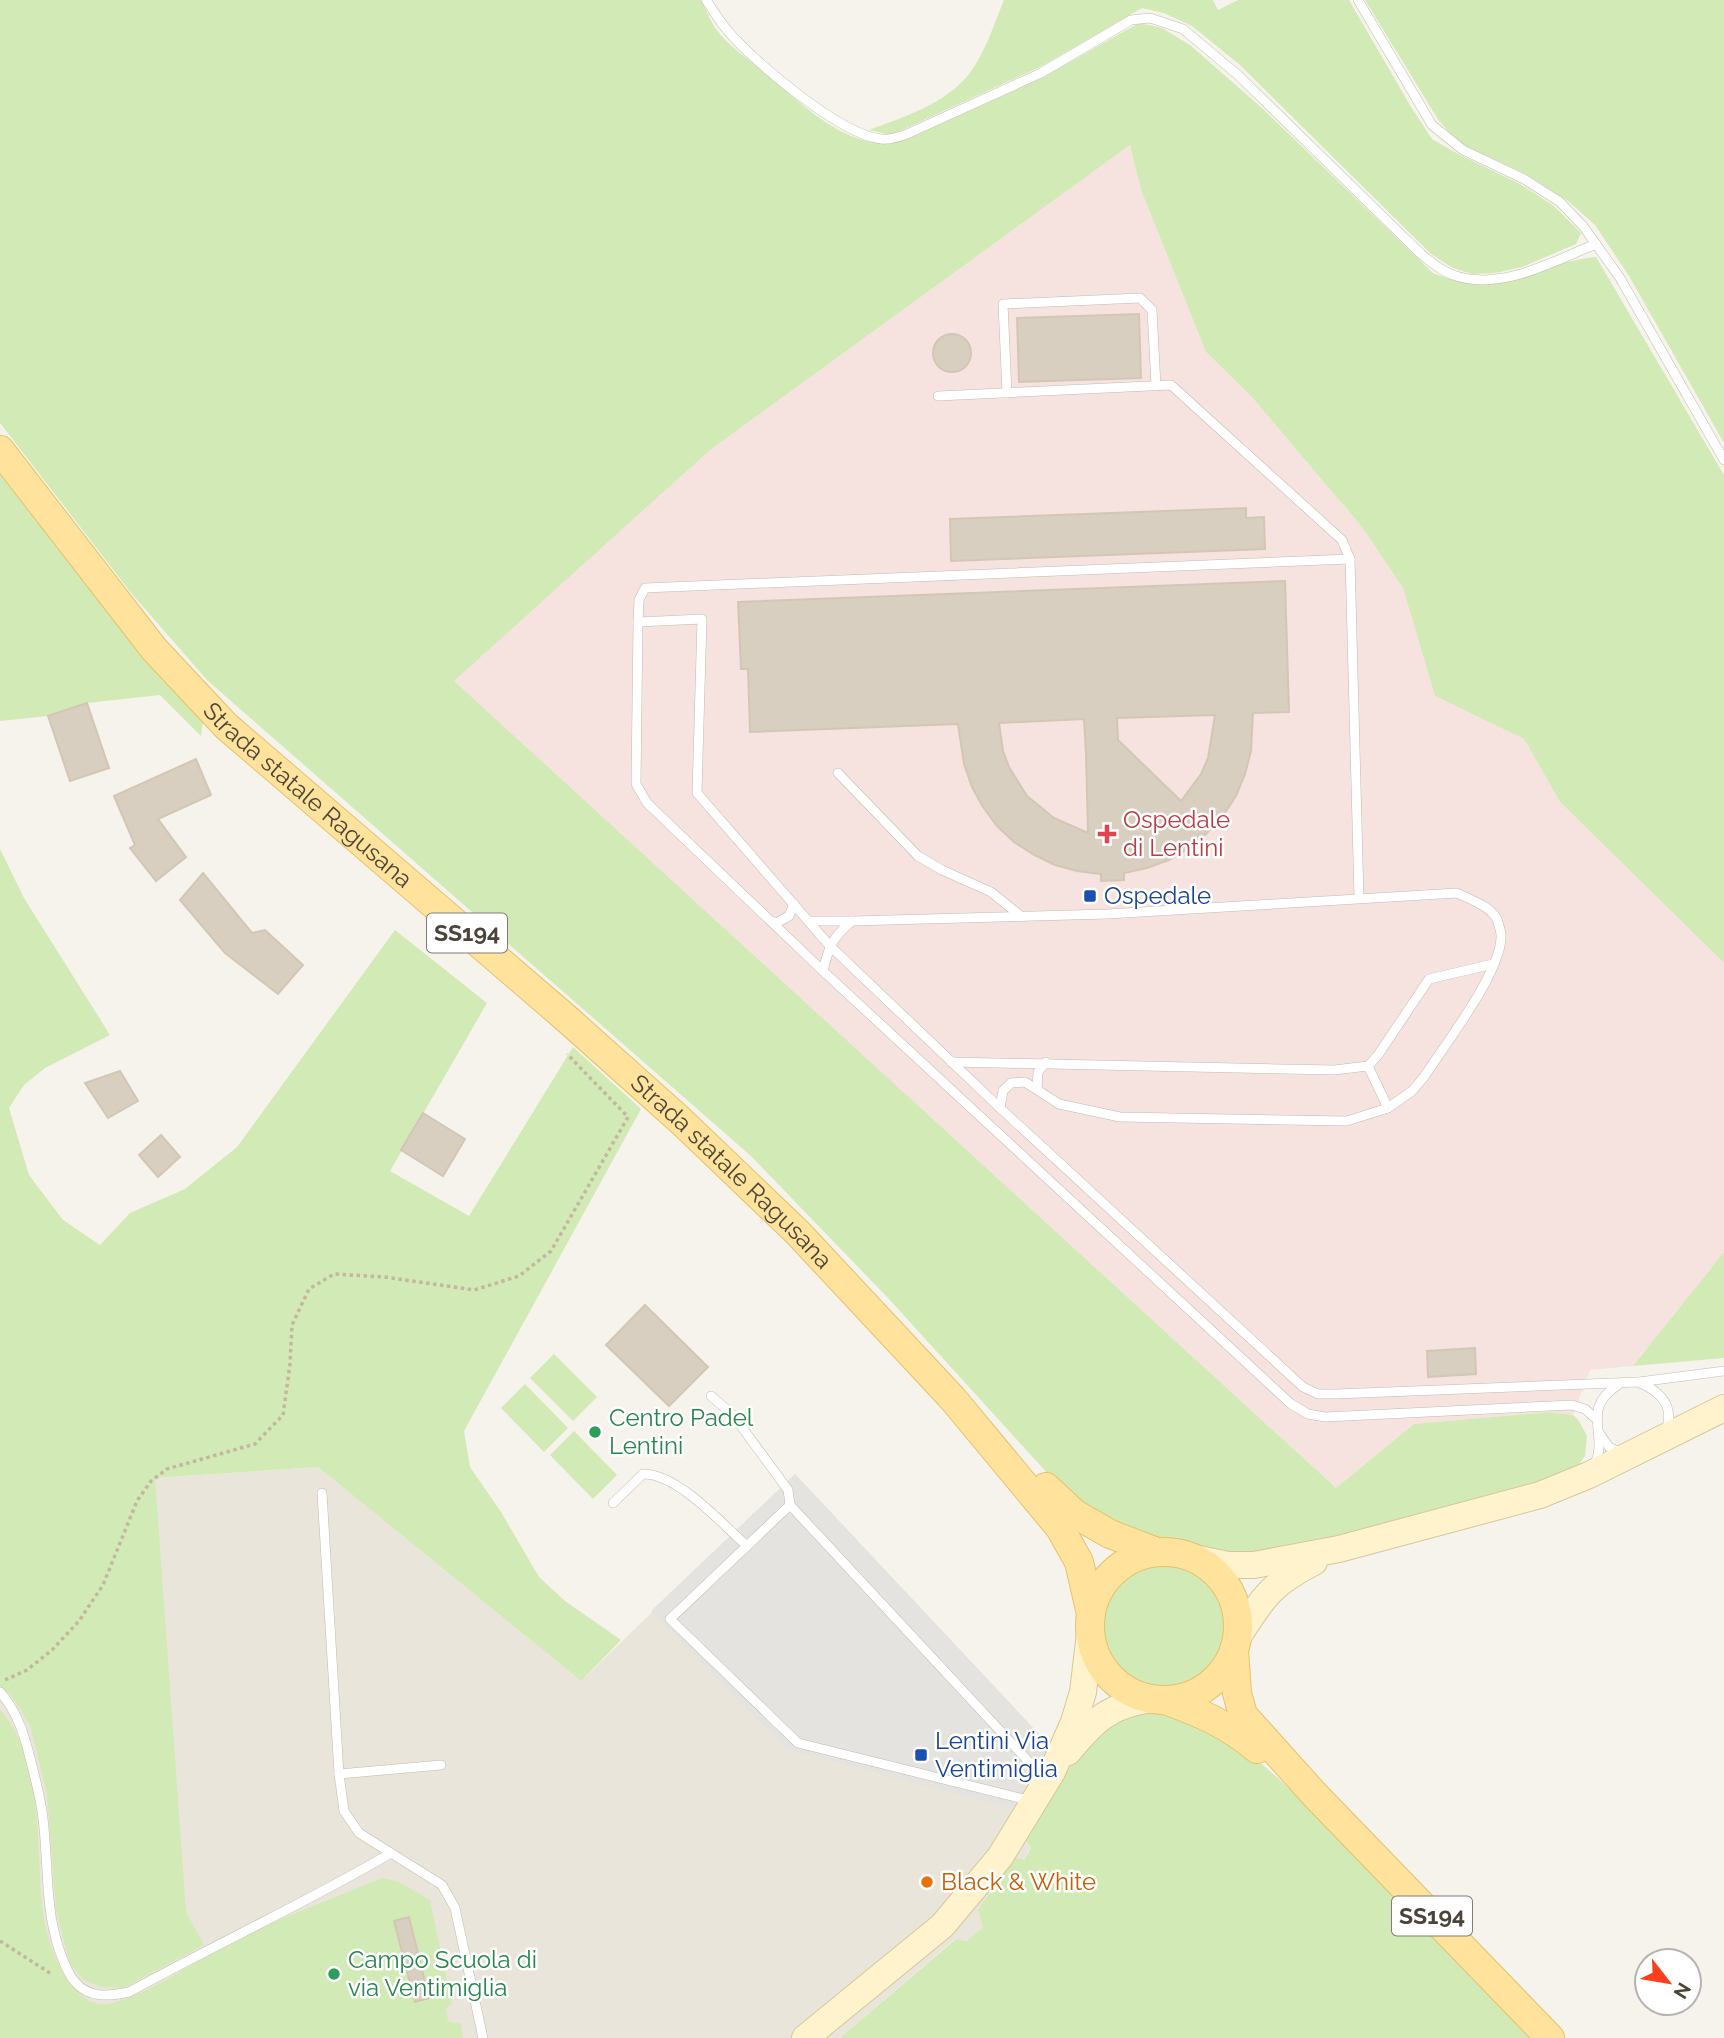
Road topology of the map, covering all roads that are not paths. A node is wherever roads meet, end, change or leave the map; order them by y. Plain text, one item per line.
1 (706, 0) edge
2 (1358, 0) edge
3 (1596, 244) junction
4 (1156, 386) junction
5 (1007, 393) junction
6 (938, 396) dead end
7 (0, 450) edge
8 (1724, 460) edge
9 (1350, 559) junction
10 (638, 622) junction
11 (838, 773) dead end
12 (1359, 898) junction
13 (794, 904) junction
14 (1022, 917) junction
15 (809, 921) junction
16 (852, 921) junction
17 (772, 922) junction
18 (829, 945) junction
19 (1493, 964) junction
20 (823, 971) junction
21 (951, 1062) junction
22 (1046, 1062) junction
23 (1368, 1066) junction
24 (1037, 1089) junction
25 (1000, 1108) junction
26 (1388, 1108) junction
27 (1724, 1371) edge
28 (1638, 1382) junction
29 (1619, 1384) junction
30 (711, 1396) dead end
31 (953, 1399) junction
32 (1724, 1408) edge
33 (1595, 1418) junction
34 (1598, 1432) junction
35 (1663, 1439) junction
36 (1627, 1455) junction
37 (1589, 1475) junction
38 (322, 1493) dead end
39 (613, 1503) dead end
40 (790, 1505) junction
41 (747, 1546) junction
42 (1339, 1549) junction
43 (1157, 1552) junction
44 (1194, 1558) junction
45 (1091, 1624) junction
46 (1236, 1644) junction
47 (0, 1692) edge
48 (1158, 1700) junction
49 (441, 1765) dead end
50 (339, 1774) junction
51 (1044, 1784) junction
52 (1314, 1794) junction
53 (391, 1853) junction
54 (483, 2038) edge
55 (805, 2038) edge
56 (1550, 2038) edge

1 - 3 lane
2 - 3 lane
3 - 8 lane
4 - 5 lane
4 - 5 lane
4 - 9 lane
5 - 6 lane
7 - 31 main road, Strada statale Ragusana / SS194
9 - 10 lane
9 - 12 lane
10 - 13 lane
10 - 17 lane
11 - 14 lane
12 - 14 lane
12 - 19 lane
13 - 15 lane
13 - 17 lane
14 - 16 lane
15 - 16 lane
15 - 18 lane
16 - 18 lane
17 - 20 lane
18 - 20 lane
18 - 21 lane
19 - 23 lane
19 - 26 lane
20 - 33 lane
21 - 22 lane
21 - 25 lane
22 - 23 lane
22 - 24 lane
23 - 26 lane
24 - 25 lane
24 - 26 lane
25 - 29 lane
27 - 28 lane
28 - 29 lane
28 - 35 lane
29 - 33 lane
30 - 40 lane
31 - 43 main road
31 - 45 main road
32 - 35 street
33 - 34 lane
34 - 36 lane
34 - 37 lane
35 - 36 street
36 - 37 street
37 - 42 street
38 - 50 lane
39 - 41 lane
40 - 41 lane
40 - 51 lane
41 - 51 lane
42 - 44 street
42 - 46 street
43 - 44 main road
43 - 45 main road
44 - 46 main road
45 - 48 main road
45 - 51 street
46 - 48 main road
46 - 52 main road
47 - 53 lane
48 - 51 street
48 - 52 main road
49 - 50 lane
50 - 53 lane
51 - 55 street
52 - 56 main road, SS194
53 - 54 lane

